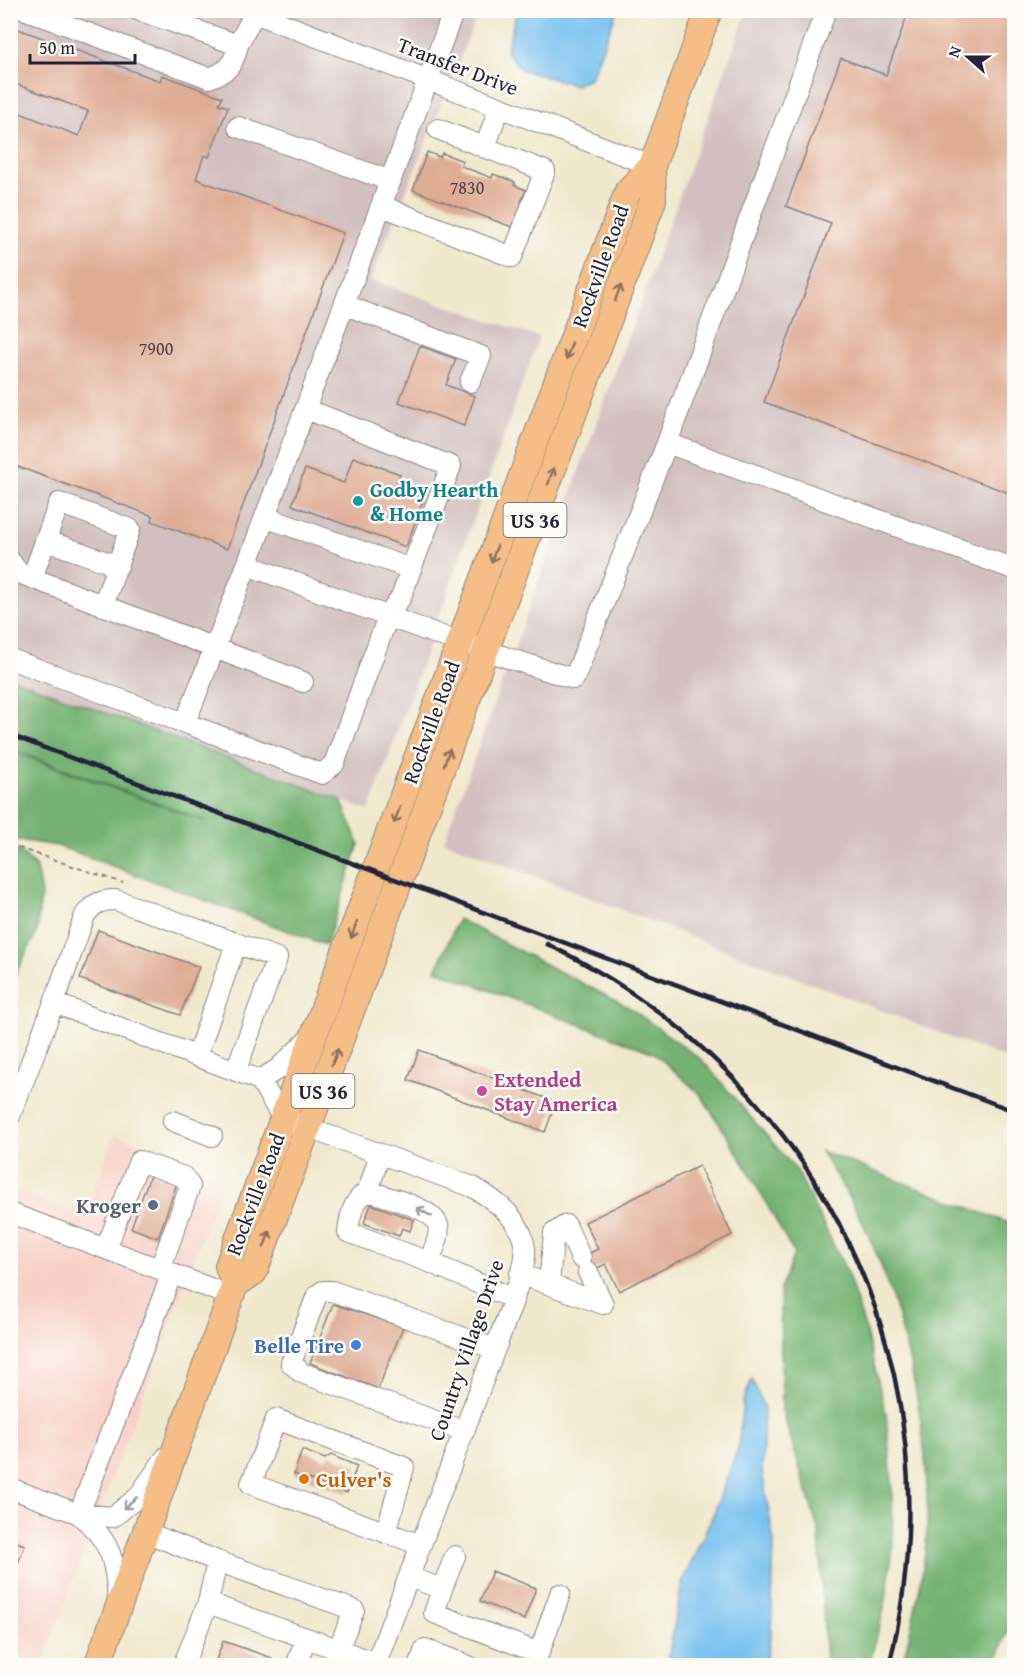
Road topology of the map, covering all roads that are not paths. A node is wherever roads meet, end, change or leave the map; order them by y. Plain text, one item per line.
1 (26, 10) edge
2 (138, 10) edge
3 (454, 10) edge
4 (709, 10) edge
5 (826, 10) edge
6 (253, 12) edge
7 (238, 45) junction
8 (429, 80) junction
9 (499, 107) junction
10 (238, 127) dead end
11 (438, 129) dead end
12 (485, 148) junction
13 (652, 166) junction
14 (391, 181) junction
15 (382, 206) junction
16 (345, 305) junction
17 (470, 382) dead end
18 (306, 409) junction
19 (667, 443) junction
20 (265, 516) junction
21 (45, 540) junction
22 (10, 561) edge
23 (247, 565) junction
24 (118, 566) junction
25 (411, 569) junction
26 (1014, 569) edge
27 (32, 578) junction
28 (103, 606) junction
29 (388, 616) junction
30 (461, 643) junction
31 (214, 648) junction
32 (486, 650) junction
33 (10, 658) edge
34 (303, 682) dead end
35 (185, 723) junction
36 (236, 944) junction
37 (54, 1003) junction
38 (316, 1031) junction
39 (196, 1055) junction
40 (236, 1070) junction
41 (260, 1080) junction
42 (10, 1116) edge
43 (283, 1119) junction
44 (173, 1121) dead end
45 (309, 1128) junction
46 (212, 1136) dead end
47 (380, 1154) junction
48 (368, 1191) junction
49 (10, 1213) edge
50 (106, 1249) junction
51 (429, 1262) junction
52 (166, 1271) junction
53 (520, 1274) junction
54 (549, 1284) junction
55 (233, 1290) junction
56 (514, 1299) junction
57 (495, 1349) junction
58 (464, 1431) junction
59 (178, 1440) junction
60 (10, 1488) edge
61 (79, 1514) junction
62 (146, 1532) junction
63 (386, 1533) junction
64 (421, 1545) junction
65 (454, 1556) dead end
66 (217, 1561) junction
67 (409, 1577) junction
68 (442, 1589) junction
69 (560, 1593) dead end
70 (208, 1603) junction
71 (118, 1607) junction
72 (306, 1638) junction
73 (338, 1650) junction
74 (376, 1664) edge
75 (97, 1665) edge
76 (183, 1665) edge
77 (297, 1665) edge
78 (419, 1665) edge
79 (469, 1665) edge

1 - 7 street
2 - 7 street
3 - 8 street
4 - 13 main road, Rockville Road / US 36
5 - 19 street
6 - 7 street
6 - 8 street, Transfer Drive
8 - 9 street, Transfer Drive
8 - 14 street
9 - 12 street
9 - 13 street, Transfer Drive
10 - 14 street
11 - 12 street
12 - 15 street
13 -> 30 main road, Rockville Road / US 36
32 -> 13 main road, Rockville Road / US 36
14 - 15 street
15 - 16 street
16 - 17 street
16 - 18 street
18 - 20 street
18 - 25 street
19 - 26 street
19 - 32 street
20 - 23 street
20 - 25 street
21 - 24 street
21 - 24 street
21 - 27 street
22 - 27 street
23 - 29 street
23 - 31 street
24 - 28 street
25 - 29 street
27 - 28 street
28 - 31 street
29 - 30 street
29 - 35 street
30 - 32 street
30 -> 38 main road, Rockville Road / US 36
31 - 34 street
31 - 35 street
45 -> 32 main road, Rockville Road / US 36
33 - 35 street
36 - 37 street
36 - 39 street
36 - 40 street
37 - 39 street
37 - 42 street
38 - 41 street
38 - 43 main road, Rockville Road / US 36
39 - 40 street
40 - 41 street
41 - 43 street
43 - 45 street, Country Village Drive
43 - 55 main road, Rockville Road / US 36
44 - 46 street
45 - 47 street, Country Village Drive
55 -> 45 main road, Rockville Road / US 36
47 - 48 street
47 - 53 street, Country Village Drive
51 -> 48 street
48 - 51 street
49 - 50 street
50 - 52 street
50 - 52 street
51 - 56 street
52 - 55 street
52 - 61 street
53 - 54 street
53 - 56 street, Country Village Drive
54 - 54 street
55 - 59 main road, Rockville Road / US 36
56 - 57 street, Country Village Drive
57 - 58 street, Country Village Drive
57 - 58 street
58 - 64 street, Country Village Drive
59 -> 61 street
59 - 62 main road, Rockville Road / US 36
60 - 61 street
61 - 71 street
62 - 66 street
62 - 71 main road, Rockville Road / US 36
63 - 63 street
63 - 64 street
64 - 67 street, Country Village Drive
65 - 68 street
66 - 70 street
66 - 73 street
67 - 68 street
67 - 74 street, Country Village Drive
68 - 69 street
70 - 72 street
70 - 76 street
71 - 75 main road, Rockville Road / US 36
72 - 73 street
72 - 77 street
73 - 74 street
78 - 79 street

